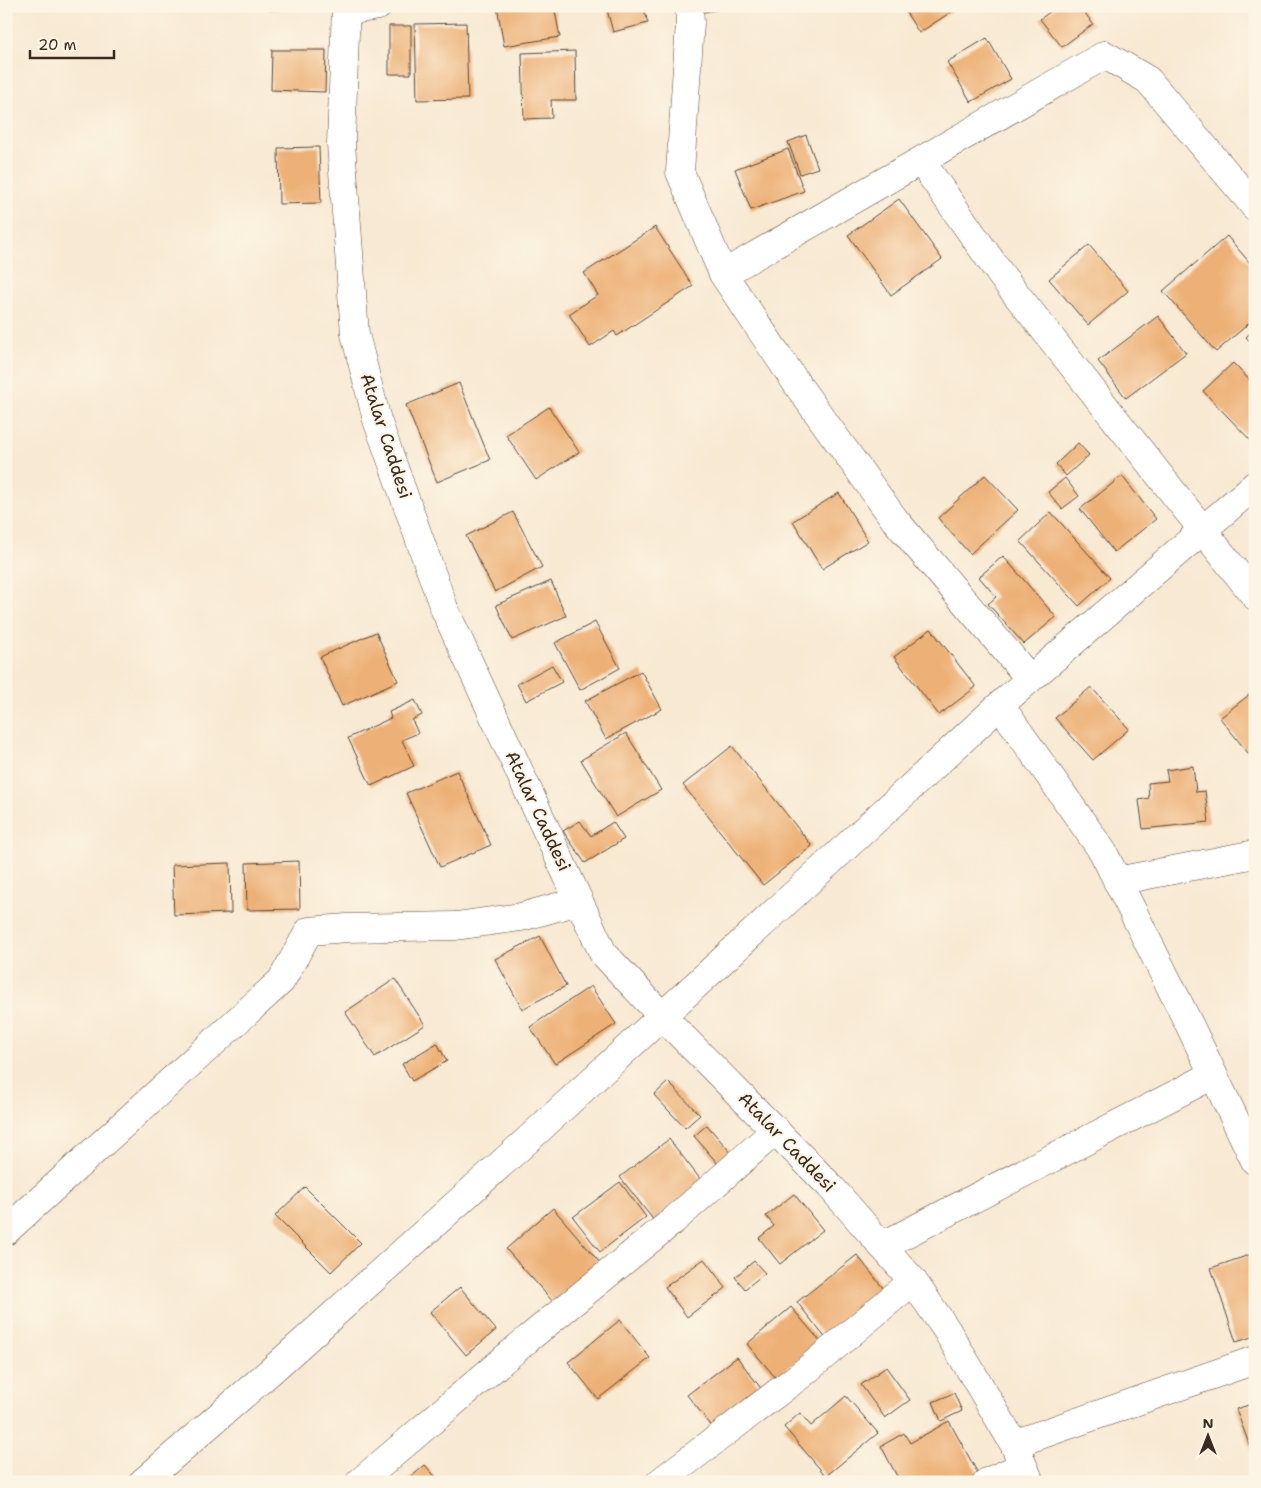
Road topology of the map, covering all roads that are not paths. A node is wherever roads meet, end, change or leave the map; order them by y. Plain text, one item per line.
1 (378, 6) edge
2 (689, 6) edge
3 (347, 9) edge
4 (920, 161) junction
5 (1255, 207) edge
6 (723, 274) junction
7 (1255, 486) edge
8 (1204, 530) junction
9 (1255, 596) edge
10 (1030, 679) junction
11 (1000, 705) junction
12 (1255, 854) edge
13 (1117, 881) junction
14 (579, 901) junction
15 (662, 1016) junction
16 (1214, 1075) junction
17 (776, 1130) junction
18 (1255, 1161) edge
19 (6, 1232) edge
20 (882, 1246) junction
21 (913, 1282) junction
22 (1255, 1360) edge
23 (1022, 1464) edge
24 (143, 1482) edge
25 (360, 1482) edge
26 (660, 1482) edge
27 (987, 1482) edge

1 - 3 street
2 - 6 street
3 - 14 street, Atalar Caddesi
4 - 5 street
4 - 6 street
4 - 8 street
6 - 10 street
7 - 8 street
8 - 9 street
8 - 10 street
10 - 11 street
11 - 13 street
11 - 15 street
12 - 13 street
13 - 16 street
14 - 15 street, Atalar Caddesi
14 - 19 street
15 - 17 street, Atalar Caddesi
15 - 24 street
16 - 18 street
16 - 20 street
17 - 20 street, Atalar Caddesi
17 - 25 street
20 - 21 street, Atalar Caddesi
21 - 23 street, Atalar Caddesi
21 - 26 street
22 - 23 street
23 - 27 street

